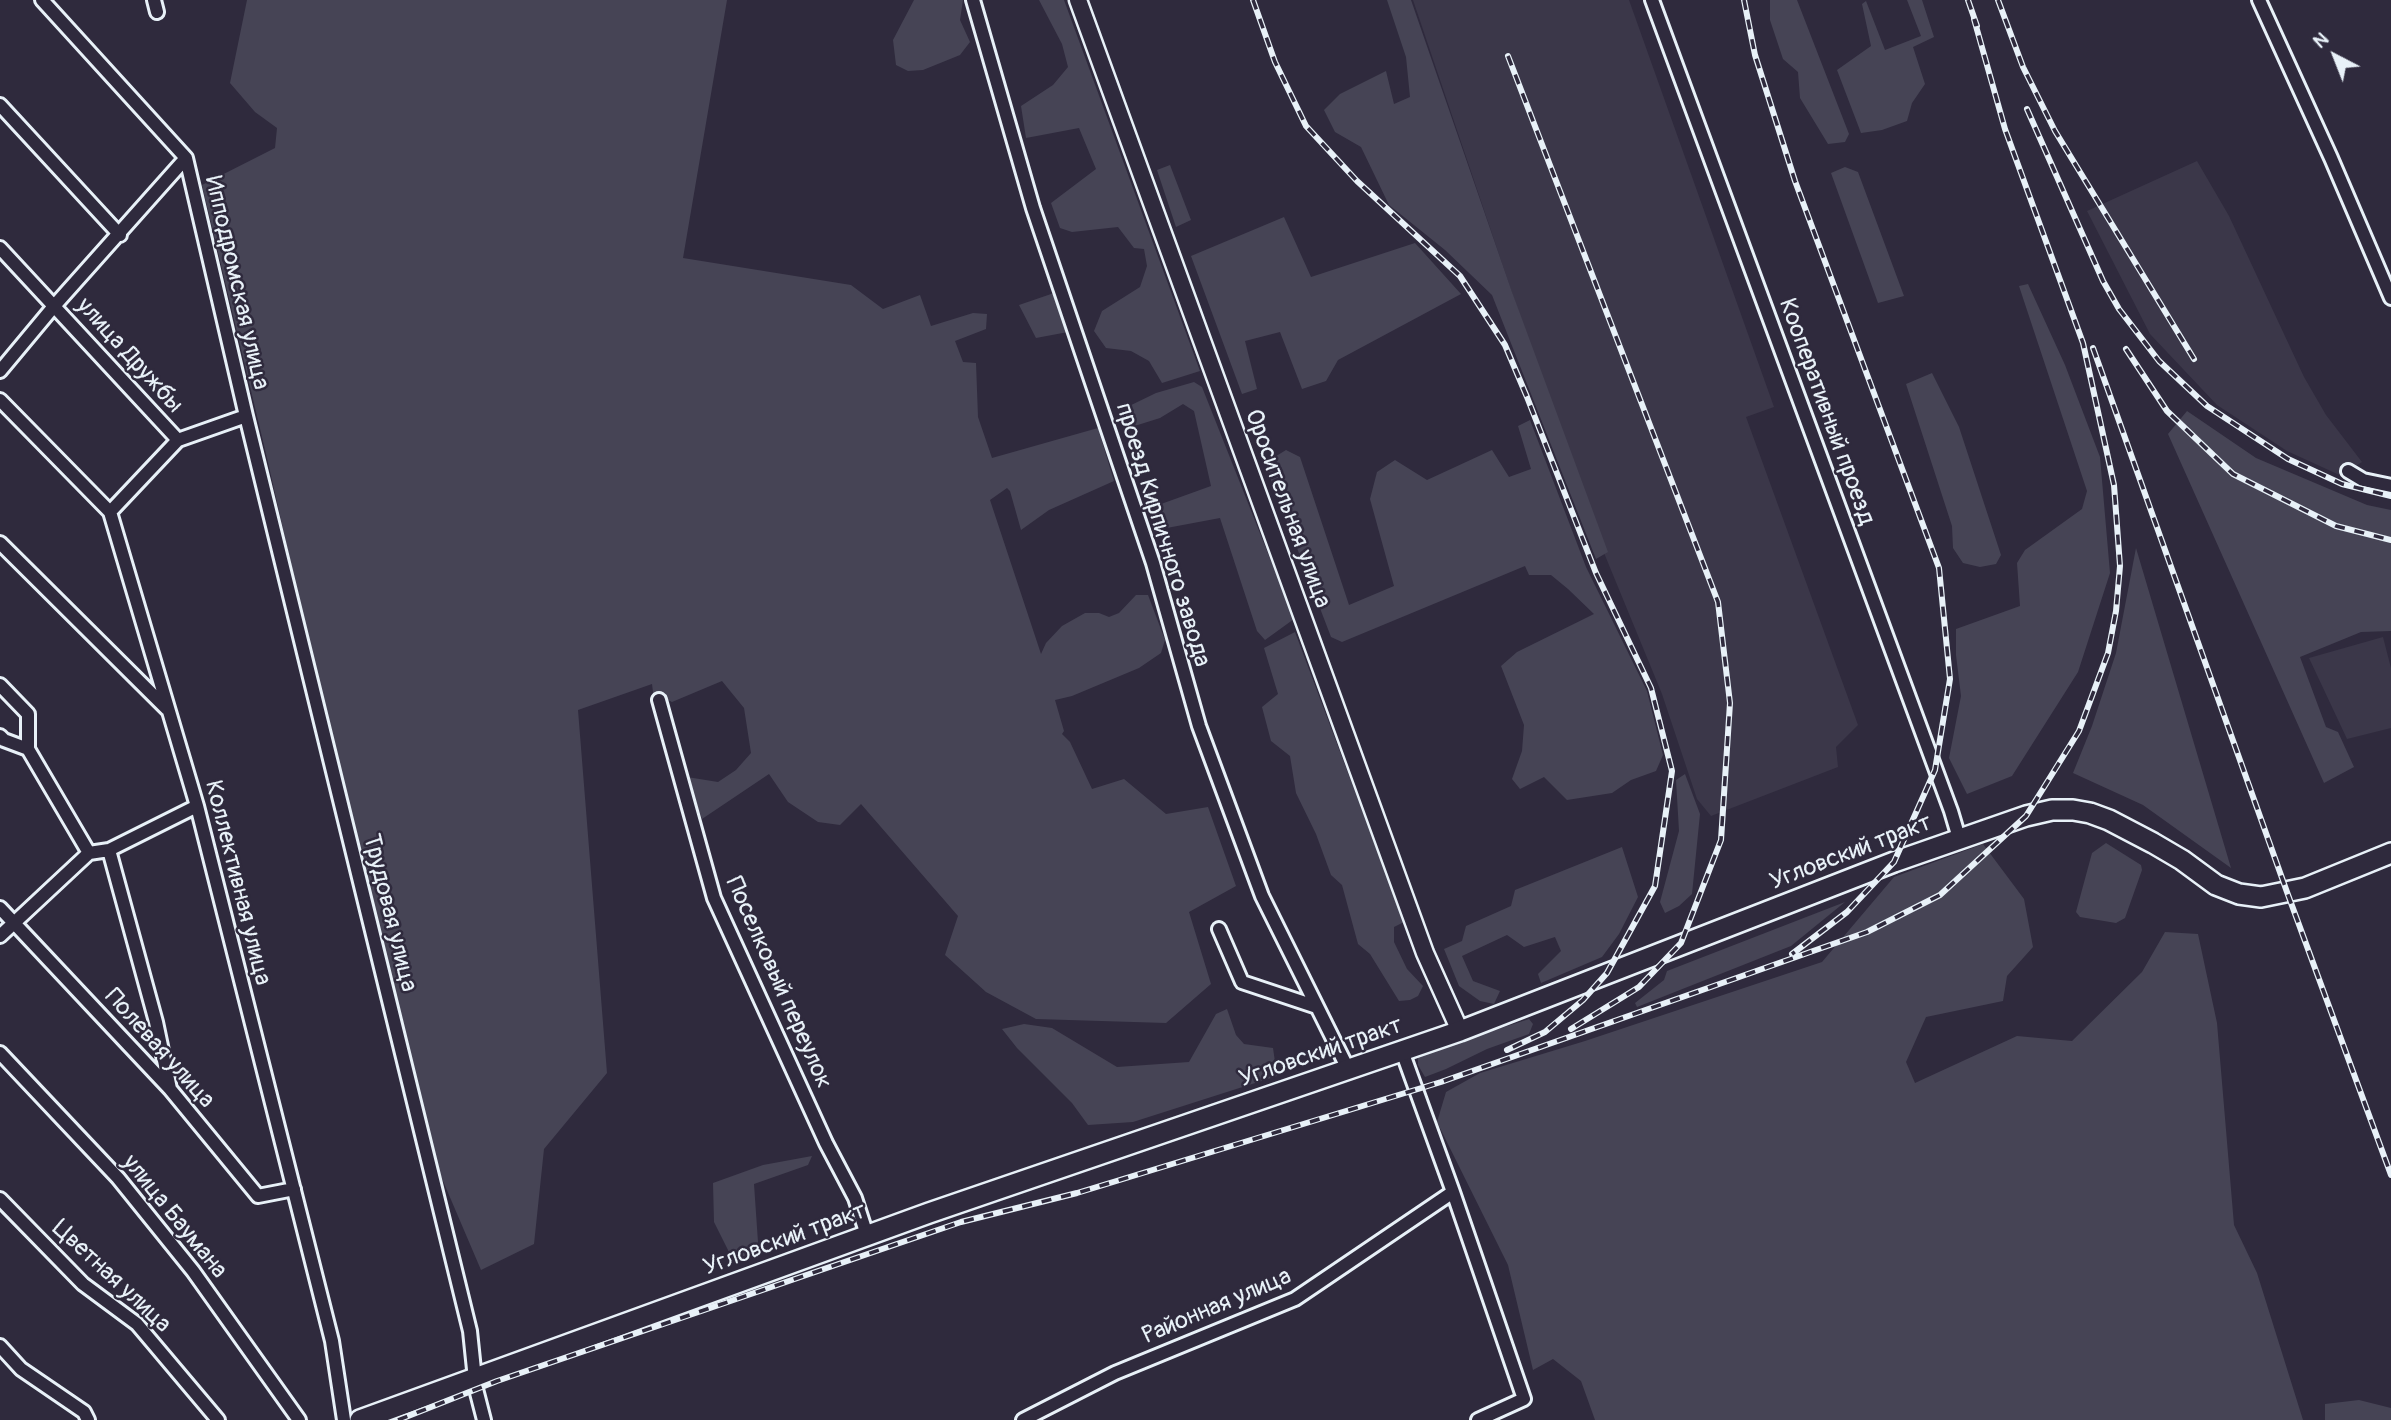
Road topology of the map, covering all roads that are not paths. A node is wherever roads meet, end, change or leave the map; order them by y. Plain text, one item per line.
1 (42, 0) edge
2 (973, 0) edge
3 (1078, 0) edge
4 (1653, 0) edge
5 (2259, 0) edge
6 (0, 105) edge
7 (186, 158) junction
8 (120, 234) junction
9 (0, 248) edge
10 (2391, 298) edge
11 (55, 305) junction
12 (0, 372) edge
13 (0, 400) edge
14 (246, 416) junction
15 (178, 440) junction
16 (2348, 471) dead end
17 (2391, 486) edge
18 (110, 512) junction
19 (0, 543) edge
20 (0, 685) edge
21 (659, 700) dead end
22 (170, 711) junction
23 (0, 736) edge
24 (28, 749) junction
25 (197, 806) junction
26 (1959, 838) junction
27 (109, 850) junction
28 (89, 853) junction
29 (2391, 853) edge
30 (0, 908) edge
31 (14, 922) junction
32 (1219, 929) dead end
33 (0, 936) edge
34 (1317, 1007) junction
35 (1460, 1031) junction
36 (1418, 1046) junction
37 (0, 1052) edge
38 (1348, 1069) junction
39 (170, 1089) junction
40 (293, 1189) junction
41 (1453, 1192) junction
42 (0, 1199) edge
43 (867, 1235) junction
44 (0, 1346) edge
45 (475, 1377) junction
46 (88, 1420) edge
47 (218, 1420) edge
48 (299, 1420) edge
49 (344, 1420) edge
50 (360, 1420) edge
51 (484, 1420) edge
52 (1023, 1420) edge
53 (1478, 1420) edge

1 - 7 street
2 - 34 street, проезд Кирпичного завода
3 - 35 main road, Оросительная улица
4 - 26 street, Кооперативный проезд
5 - 10 street
6 - 8 street
7 - 8 street
7 - 14 street, Ипподромская улица
8 - 11 street
9 - 11 street, улица Дружбы
11 - 12 street
11 - 15 street, улица Дружбы
13 - 18 street, Коллективная улица
14 - 15 street, улица Дружбы
14 - 45 street, Трудовая улица
15 - 18 street
16 - 17 street
18 - 22 street, Коллективная улица
19 - 22 street
20 - 24 street
21 - 43 street, Поселковый переулок
22 - 25 street, Коллективная улица
23 - 24 street
24 - 28 street
25 - 27 street
25 - 40 street, Коллективная улица
26 - 29 highway, Угловский тракт
26 - 35 highway, Угловский тракт
27 - 28 street
27 - 39 street
28 - 31 street
30 - 31 street, Полевая улица
31 - 33 street
31 - 39 street, Полевая улица
32 - 34 street
34 - 38 street, проезд Кирпичного завода
35 - 36 highway, Угловский тракт
36 - 38 highway, Угловский тракт
36 - 41 street
37 - 48 street, улица Баумана
38 - 43 highway, Угловский тракт
39 - 40 street, Полевая улица
40 - 49 street, Коллективная улица
41 - 52 street, Районная улица
41 - 53 street
42 - 47 street, Цветная улица
43 - 45 highway, Угловский тракт
44 - 46 street
45 - 50 highway, Угловский тракт
45 - 51 street, Трудовая улица

